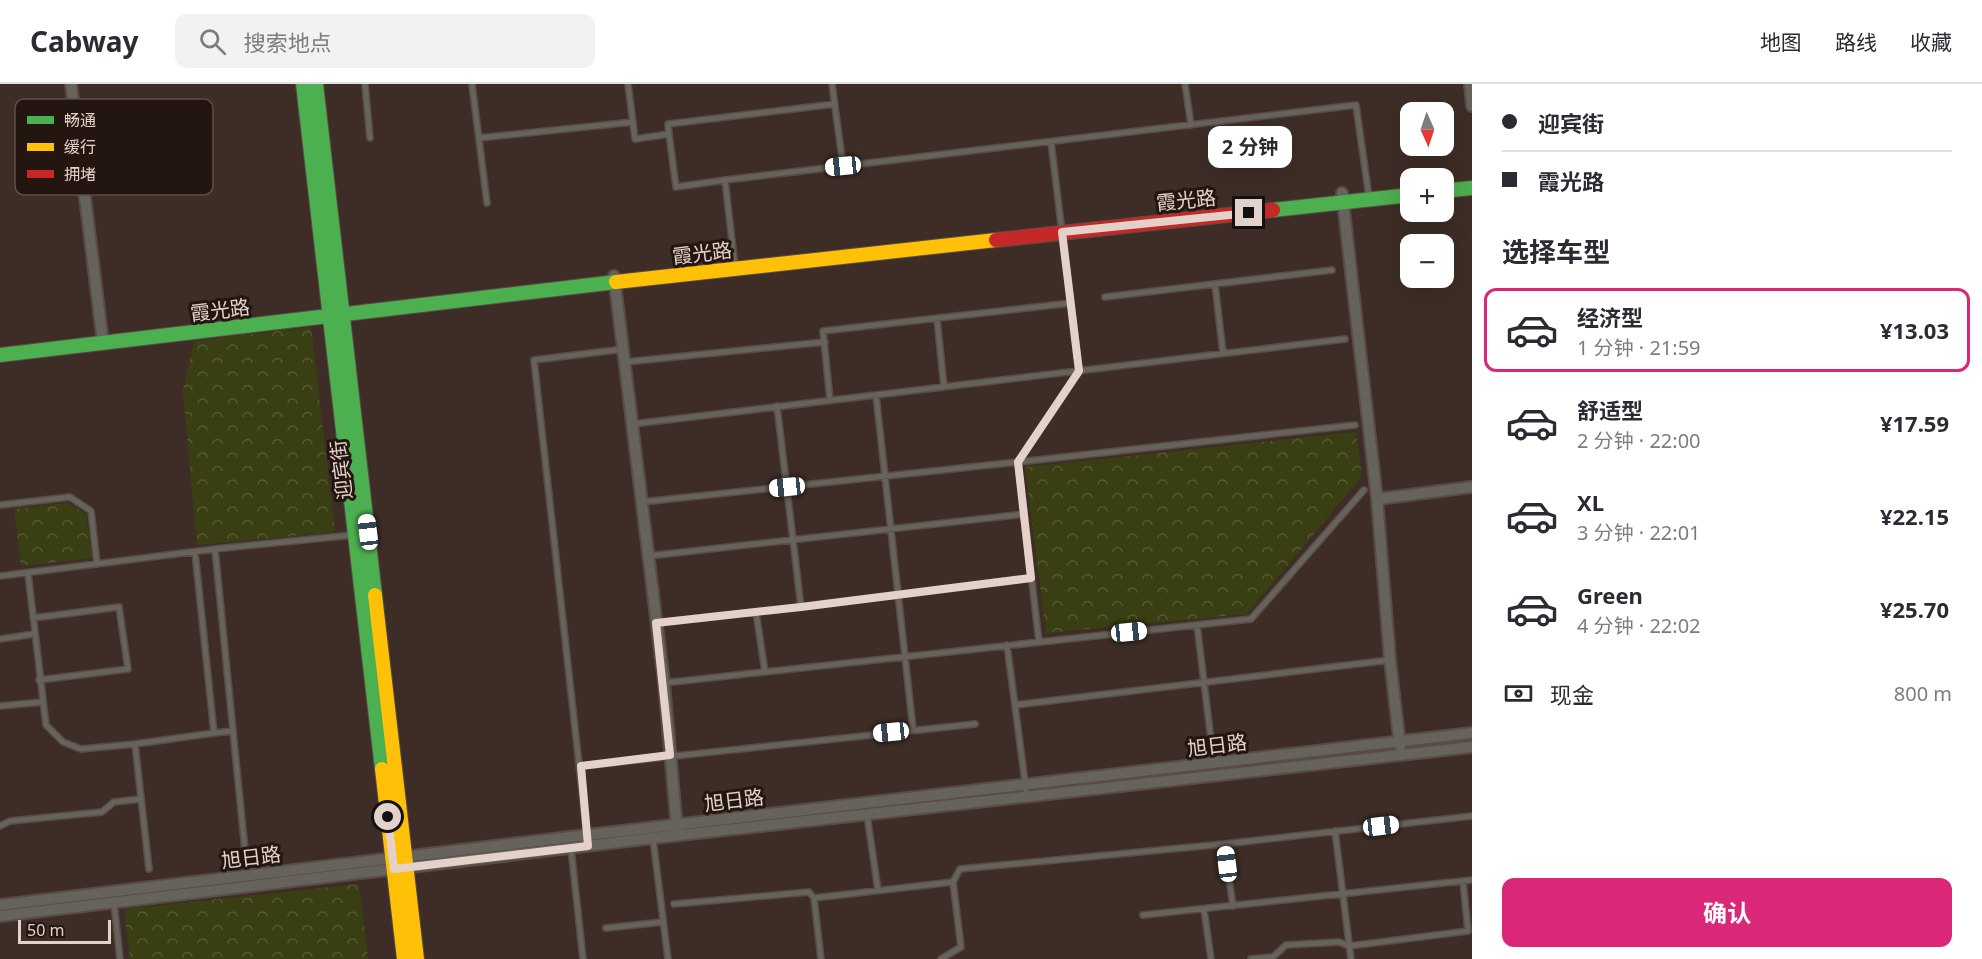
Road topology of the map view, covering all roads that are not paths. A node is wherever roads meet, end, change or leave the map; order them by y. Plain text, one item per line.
1 (71, 84) edge
2 (303, 84) edge
3 (316, 84) edge
4 (365, 84) edge
5 (472, 84) edge
6 (628, 84) edge
7 (832, 84) edge
8 (1185, 84) edge
9 (1470, 84) edge
10 (73, 99) edge
11 (835, 105) junction
12 (1472, 106) edge
13 (633, 122) junction
14 (1191, 125) junction
15 (669, 134) junction
16 (370, 138) dead end
17 (479, 138) junction
18 (1051, 142) junction
19 (843, 166) junction
20 (1472, 179) edge
21 (725, 180) junction
22 (1454, 181) edge
23 (1400, 188) edge
24 (1472, 188) edge
25 (1454, 190) edge
26 (84, 195) edge
27 (1368, 195) junction
28 (1400, 195) edge
29 (1342, 198) junction
30 (487, 203) dead end
31 (1062, 228) junction
32 (735, 265) junction
33 (1332, 270) dead end
34 (614, 279) junction
35 (1215, 284) junction
36 (1105, 297) dead end
37 (1071, 303) junction
38 (336, 311) junction
39 (937, 319) junction
40 (102, 339) junction
41 (1344, 339) dead end
42 (825, 342) junction
43 (0, 346) edge
44 (624, 350) junction
45 (1223, 353) junction
46 (0, 355) edge
47 (625, 362) junction
48 (1079, 371) junction
49 (944, 387) junction
50 (876, 395) junction
51 (830, 400) junction
52 (777, 406) junction
53 (633, 423) junction
54 (1355, 425) dead end
55 (1018, 462) junction
56 (886, 476) junction
57 (787, 487) junction
58 (1472, 487) edge
59 (1364, 490) dead end
60 (1377, 499) junction
61 (642, 502) junction
62 (0, 505) edge
63 (1024, 514) junction
64 (891, 529) junction
65 (355, 534) junction
66 (793, 540) junction
67 (215, 549) junction
68 (195, 552) junction
69 (648, 556) junction
70 (97, 564) junction
71 (28, 573) junction
72 (0, 576) edge
73 (1031, 578) junction
74 (898, 595) junction
75 (801, 607) junction
76 (756, 612) junction
77 (33, 618) junction
78 (656, 623) junction
79 (1197, 625) junction
80 (34, 634) junction
81 (0, 639) edge
82 (1039, 642) junction
83 (1007, 645) junction
84 (905, 657) junction
85 (1390, 660) junction
86 (765, 672) junction
87 (39, 680) junction
88 (663, 683) junction
89 (1203, 683) junction
90 (42, 702) junction
91 (1015, 705) junction
92 (0, 706) edge
93 (975, 724) dead end
94 (913, 729) junction
95 (233, 731) junction
96 (214, 733) junction
97 (1472, 733) edge
98 (1399, 741) junction
99 (135, 744) junction
100 (1472, 747) edge
101 (1212, 748) dead end
102 (670, 755) junction
103 (1401, 755) junction
104 (581, 766) junction
105 (1025, 785) junction
106 (1027, 797) junction
107 (141, 799) junction
108 (867, 815) junction
109 (1472, 816) edge
110 (0, 826) edge
111 (677, 830) junction
112 (1335, 831) junction
113 (653, 833) junction
114 (570, 837) junction
115 (587, 841) junction
116 (1224, 844) junction
117 (571, 849) junction
118 (245, 850) dead end
119 (400, 863) junction
120 (149, 869) dead end
121 (1472, 880) edge
122 (1463, 881) junction
123 (953, 882) junction
124 (878, 890) junction
125 (1343, 894) junction
126 (113, 897) junction
127 (814, 898) junction
128 (674, 904) dead end
129 (0, 905) edge
130 (1233, 906) junction
131 (1204, 909) junction
132 (1143, 915) dead end
133 (0, 916) edge
134 (663, 922) junction
135 (606, 928) dead end
136 (1349, 946) junction
137 (120, 959) edge
138 (404, 959) edge
139 (417, 959) edge
140 (583, 959) edge
141 (668, 959) edge
142 (821, 959) edge
143 (941, 959) edge
144 (1211, 959) edge
145 (1251, 959) edge
146 (1351, 959) edge

1 - 10 street
2 - 38 main road, 迎宾街
3 - 38 main road, 迎宾街
4 - 16 lane
5 - 17 lane
6 - 13 lane
7 - 11 lane
8 - 14 lane
9 - 12 street
11 - 15 lane
11 - 19 lane
13 - 15 lane
13 - 17 lane
14 - 18 lane
14 - 27 lane
15 - 21 lane
17 - 30 lane
18 - 19 lane
18 - 31 lane
19 - 21 lane
20 - 22 main road
21 - 32 lane
23 - 27 main road, 霞光路
24 - 25 main road
26 - 40 street
27 - 28 main road, 霞光路
27 - 29 main road, 霞光路
29 - 31 main road, 霞光路
29 - 60 street
31 - 32 main road, 霞光路
31 - 37 lane
32 - 34 main road, 霞光路
33 - 35 lane
34 - 38 main road, 霞光路
34 - 44 street
35 - 36 lane
35 - 45 lane
37 - 39 lane
37 - 48 lane
38 - 40 main road, 霞光路
38 - 65 main road, 迎宾街
38 - 119 main road, 迎宾街
39 - 42 lane
39 - 49 lane
40 - 43 main road, 霞光路
40 - 46 main road, 霞光路
41 - 45 lane
42 - 47 lane
42 - 51 lane
44 - 47 street
44 - 104 lane
45 - 48 lane
47 - 53 street
48 - 49 lane
48 - 55 lane
49 - 50 lane
50 - 51 lane
50 - 56 lane
51 - 52 lane
52 - 53 lane
52 - 57 lane
53 - 61 street
54 - 55 lane
55 - 56 lane
55 - 63 lane
56 - 57 lane
56 - 64 lane
57 - 61 lane
57 - 66 lane
58 - 60 street
59 - 79 lane
60 - 85 street
61 - 69 street
62 - 70 lane
63 - 64 lane
63 - 73 lane
64 - 66 lane
64 - 74 lane
65 - 67 lane
65 - 119 main road, 迎宾街
66 - 69 lane
66 - 75 lane
67 - 68 lane
67 - 95 lane
68 - 70 lane
68 - 96 lane
69 - 78 street
70 - 71 lane
71 - 72 lane
71 - 77 lane
73 - 74 lane
73 - 82 lane
74 - 75 lane
74 - 84 lane
75 - 76 lane
76 - 78 lane
76 - 86 lane
77 - 80 lane
77 - 87 lane
78 - 88 street
79 - 82 lane
79 - 89 lane
80 - 81 lane
80 - 87 lane
82 - 83 lane
83 - 84 lane
83 - 91 lane
84 - 86 lane
84 - 94 lane
85 - 89 lane
85 - 98 street
86 - 88 lane
87 - 90 lane
88 - 102 street
89 - 91 lane
89 - 101 lane
90 - 92 lane
90 - 99 lane
91 - 105 lane
93 - 94 lane
94 - 102 lane
95 - 96 lane
95 - 118 lane
96 - 99 lane
97 - 98 street, 旭日路
98 - 103 street
98 - 105 street, 旭日路
99 - 107 lane
100 - 103 street, 旭日路
102 - 104 lane
102 - 111 street
103 - 106 street, 旭日路
104 - 115 lane
105 - 106 lane
105 - 111 street, 旭日路
106 - 108 street, 旭日路
107 - 110 lane
107 - 120 lane
108 - 111 street, 旭日路
108 - 124 lane
109 - 112 lane
111 - 113 street, 旭日路
112 - 116 lane
112 - 125 lane
113 - 115 street, 旭日路
113 - 134 lane
114 - 115 street, 旭日路
114 - 117 lane
114 - 119 street, 旭日路
115 - 117 street, 旭日路
116 - 123 lane
116 - 130 lane
117 - 119 street, 旭日路
117 - 140 lane
119 - 126 street, 旭日路
119 - 138 main road, 迎宾街
119 - 139 main road, 迎宾街
121 - 122 lane
122 - 125 lane
122 - 136 lane
123 - 124 lane
123 - 143 lane
124 - 127 lane
125 - 130 lane
125 - 136 lane
126 - 129 street, 旭日路
126 - 133 street, 旭日路
126 - 137 lane
127 - 128 lane
127 - 142 lane
130 - 131 lane
131 - 132 lane
131 - 144 lane
134 - 135 lane
134 - 141 lane
136 - 145 lane
136 - 146 lane

